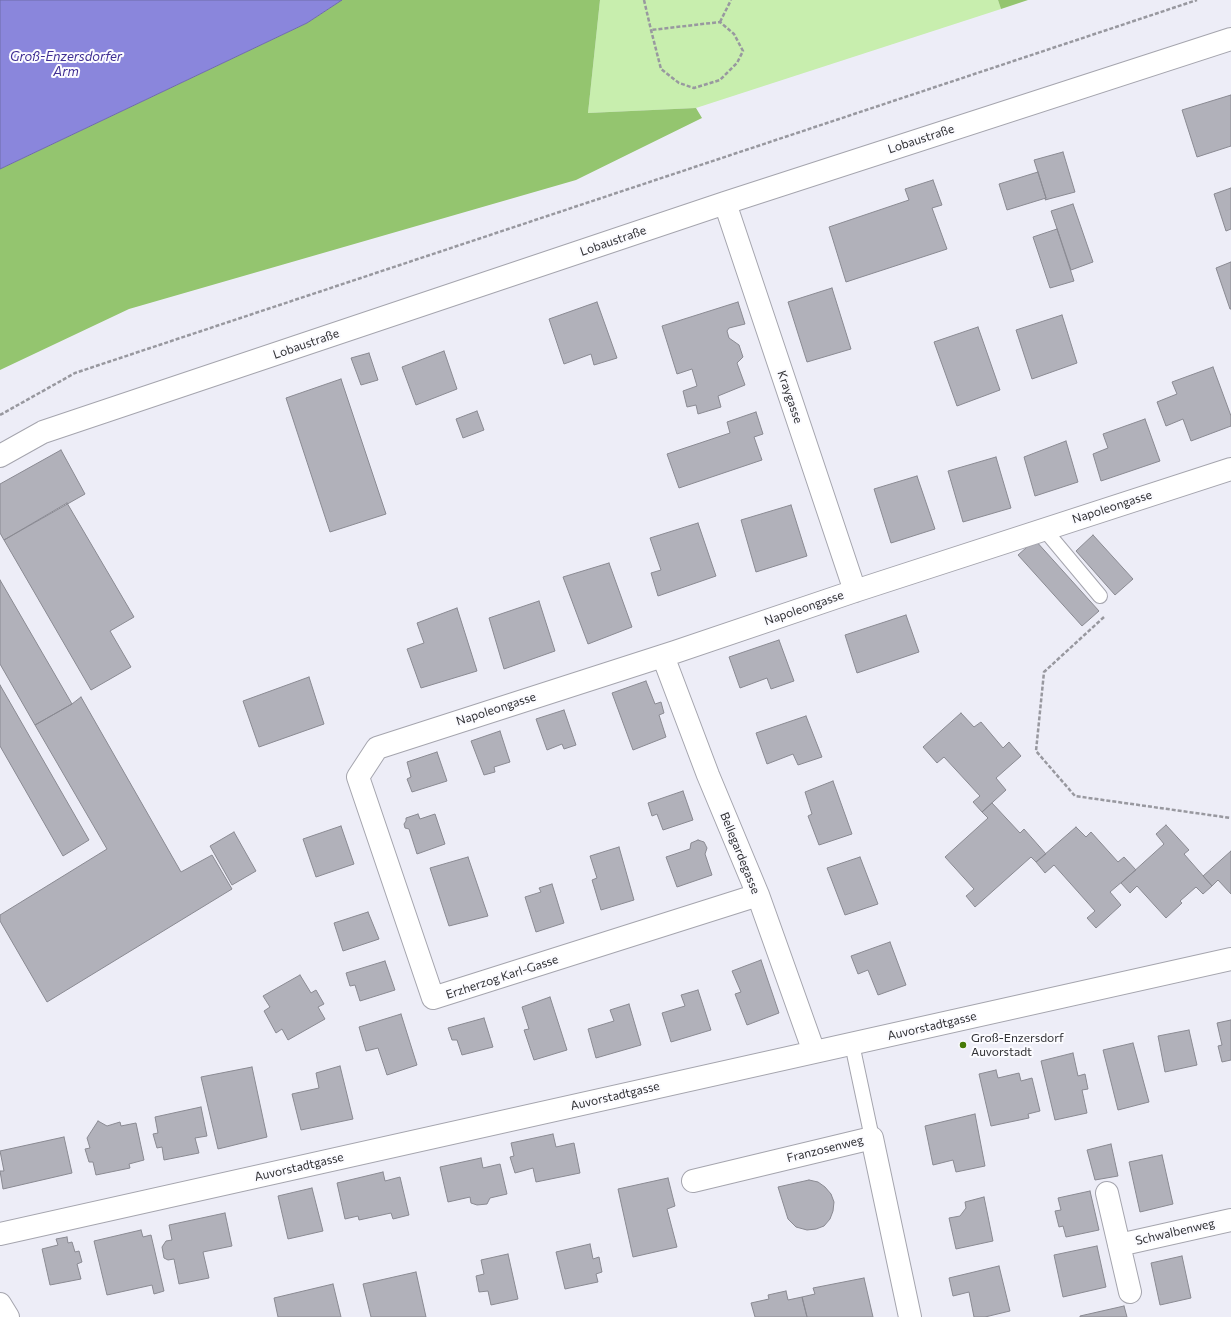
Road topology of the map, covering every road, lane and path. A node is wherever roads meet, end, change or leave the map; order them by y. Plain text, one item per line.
1 (644, 0) edge
2 (731, 0) edge
3 (1197, 0) edge
4 (720, 22) junction
5 (651, 30) junction
6 (1231, 39) edge
7 (725, 203) junction
8 (0, 414) edge
9 (0, 456) edge
10 (1231, 469) edge
11 (1044, 529) junction
12 (855, 591) junction
13 (1100, 596) joint
14 (663, 656) junction
15 (377, 748) joint
16 (1231, 818) edge
17 (758, 895) junction
18 (1231, 959) edge
19 (852, 1044) junction
20 (814, 1052) junction
21 (872, 1138) junction
22 (693, 1181) dead end
23 (1107, 1193) dead end
24 (1231, 1220) edge
25 (0, 1234) edge
26 (1119, 1245) junction
27 (1130, 1292) dead end
28 (0, 1304) edge
29 (8, 1317) edge
30 (910, 1317) edge

1 - 5 path
2 - 4 path
3 - 8 path
4 - 5 path
4 - 5 path
6 - 7 street, Lobaustraße
7 - 9 street, Lobaustraße
7 - 12 street, Kraygasse
10 - 11 street, Napoleongasse
11 - 12 street, Napoleongasse
11 - 13 lane
12 - 14 street, Napoleongasse
13 - 16 path
14 - 15 street, Napoleongasse
14 - 17 street, Bellegardegasse
15 - 17 street, Erzherzog Karl-Gasse
17 - 20 street, Bellegardegasse
18 - 19 street, Auvorstadtgasse
19 - 20 street, Auvorstadtgasse
19 - 21 lane
20 - 25 street, Auvorstadtgasse
21 - 22 street, Franzosenweg
21 - 30 street, Franzosenweg
23 - 26 street, Schwalbenweg
24 - 26 street, Schwalbenweg
26 - 27 street, Schwalbenweg
28 - 29 street

